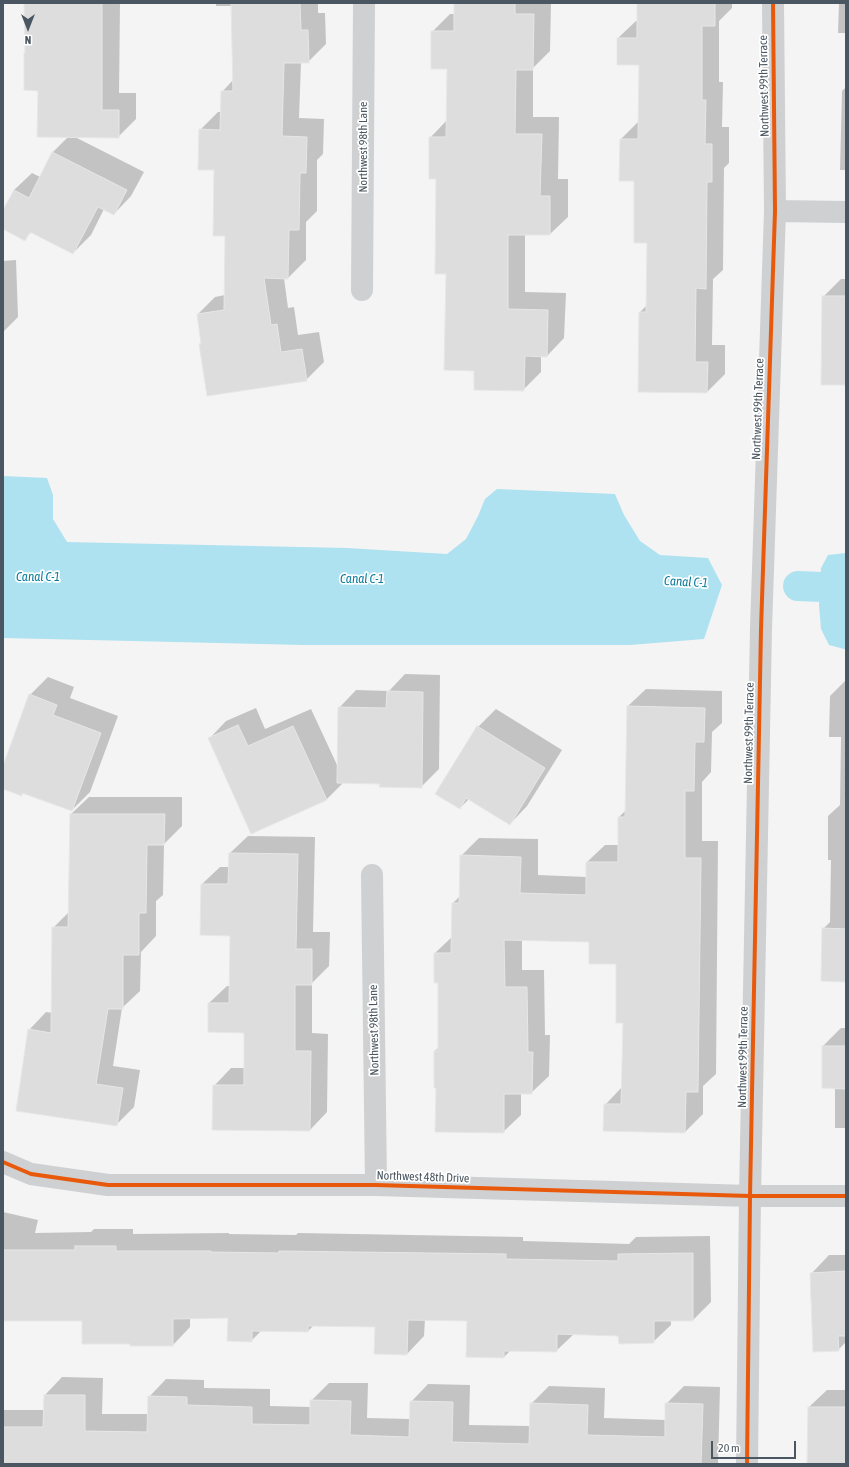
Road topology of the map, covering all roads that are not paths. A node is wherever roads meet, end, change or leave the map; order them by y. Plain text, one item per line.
1 (364, 3) edge
2 (773, 3) edge
3 (775, 211) junction
4 (846, 212) edge
5 (362, 290) dead end
6 (372, 875) dead end
7 (3, 1162) edge
8 (376, 1185) junction
9 (750, 1196) junction
10 (846, 1196) edge
11 (747, 1464) edge

1 - 5 street, Northwest 98th Lane
2 - 3 street, Northwest 99th Terrace
3 - 4 street
3 - 9 street, Northwest 99th Terrace
6 - 8 street, Northwest 98th Lane
7 - 8 street, Northwest 48th Drive
8 - 9 street, Northwest 48th Drive
9 - 10 street, Northwest 48th Drive
9 - 11 street, Northwest 99th Terrace

